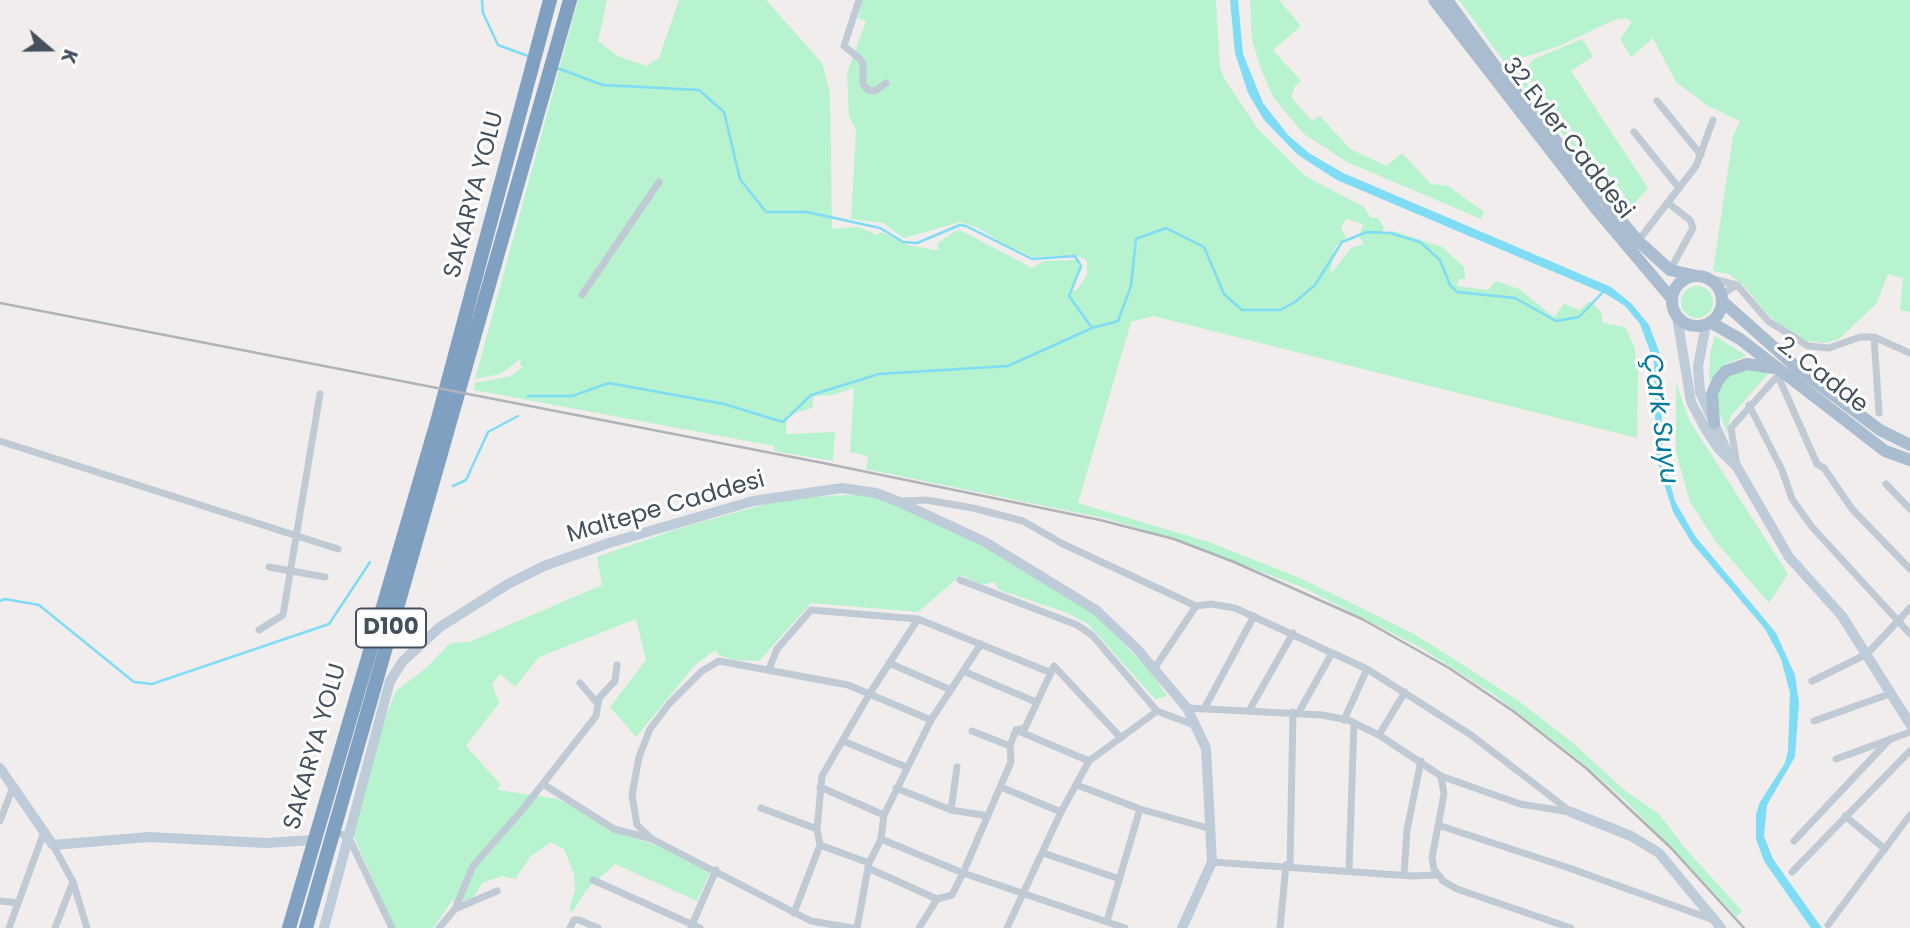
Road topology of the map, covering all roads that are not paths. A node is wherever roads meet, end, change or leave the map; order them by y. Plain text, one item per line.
1 (551, 0) edge
2 (570, 0) edge
3 (859, 0) edge
4 (1434, 0) edge
5 (1447, 0) edge
6 (886, 83) dead end
7 (1657, 101) dead end
8 (1713, 120) dead end
9 (1634, 132) dead end
10 (1701, 155) junction
11 (659, 182) dead end
12 (1679, 188) junction
13 (1668, 203) junction
14 (1638, 242) junction
15 (1670, 270) junction
16 (1701, 277) junction
17 (1737, 285) junction
18 (582, 295) dead end
19 (1722, 298) junction
20 (1672, 299) junction
21 (1677, 317) junction
22 (1708, 323) junction
23 (1874, 337) junction
24 (1910, 353) edge
25 (461, 360) junction
26 (1779, 373) junction
27 (320, 394) dead end
28 (1749, 405) junction
29 (1879, 413) dead end
30 (444, 423) junction
31 (1714, 423) junction
32 (0, 441) edge
33 (1910, 445) edge
34 (1910, 460) edge
35 (1734, 463) junction
36 (1885, 484) dead end
37 (897, 501) junction
38 (1910, 509) edge
39 (298, 535) junction
40 (338, 549) dead end
41 (269, 567) dead end
42 (1910, 569) edge
43 (291, 571) junction
44 (325, 577) dead end
45 (960, 580) dead end
46 (1196, 606) junction
47 (1910, 608) edge
48 (1254, 616) junction
49 (918, 619) junction
50 (1898, 620) junction
51 (260, 630) dead end
52 (1293, 634) junction
53 (1910, 634) edge
54 (981, 644) junction
55 (1332, 653) junction
56 (1867, 654) junction
57 (889, 663) junction
58 (617, 666) dead end
59 (769, 669) junction
60 (1154, 669) junction
61 (1367, 669) junction
62 (963, 671) junction
63 (1049, 672) junction
64 (1812, 681) dead end
65 (580, 683) dead end
66 (951, 690) junction
67 (1405, 692) junction
68 (870, 693) junction
69 (1892, 693) junction
70 (1036, 702) junction
71 (598, 704) junction
72 (1187, 708) junction
73 (1205, 709) junction
74 (1250, 709) junction
75 (1157, 711) junction
76 (1296, 712) junction
77 (931, 720) junction
78 (1344, 720) junction
79 (1814, 721) dead end
80 (1354, 723) junction
81 (1910, 724) edge
82 (1195, 725) junction
83 (1016, 730) junction
84 (972, 731) dead end
85 (1910, 732) edge
86 (1379, 735) junction
87 (1121, 738) junction
88 (1890, 739) junction
89 (844, 741) junction
90 (1010, 746) junction
91 (1910, 751) edge
92 (1836, 759) dead end
93 (1089, 761) junction
94 (1421, 761) junction
95 (957, 766) dead end
96 (906, 767) junction
97 (0, 768) edge
98 (1441, 776) junction
99 (543, 784) junction
100 (1077, 785) junction
101 (820, 787) junction
102 (1001, 787) junction
103 (896, 788) junction
104 (0, 790) edge
105 (11, 791) junction
106 (761, 808) dead end
107 (1140, 809) junction
108 (951, 810) junction
109 (1061, 812) junction
110 (1571, 812) junction
111 (884, 814) junction
112 (1910, 815) edge
113 (988, 816) junction
114 (1845, 816) junction
115 (0, 821) edge
116 (1438, 825) junction
117 (817, 829) junction
118 (1211, 829) junction
119 (44, 832) junction
120 (341, 834) junction
121 (652, 839) junction
122 (881, 839) junction
123 (313, 840) junction
124 (1794, 841) dead end
125 (53, 845) junction
126 (820, 845) junction
127 (1885, 849) junction
128 (1042, 853) junction
129 (1212, 862) junction
130 (1288, 865) junction
131 (868, 866) junction
132 (716, 870) junction
133 (1349, 870) junction
134 (1792, 872) dead end
135 (963, 873) junction
136 (1404, 875) junction
137 (1438, 875) junction
138 (1120, 879) junction
139 (593, 880) dead end
140 (73, 882) junction
141 (302, 884) junction
142 (497, 891) dead end
143 (1024, 893) junction
144 (937, 899) junction
145 (0, 901) edge
146 (18, 903) junction
147 (455, 909) junction
148 (794, 913) junction
149 (1107, 921) junction
150 (1718, 924) edge
151 (1828, 925) dead end
152 (694, 927) edge
153 (9, 928) edge
154 (55, 928) edge
155 (87, 928) edge
156 (280, 928) edge
157 (289, 928) edge
158 (308, 928) edge
159 (324, 928) edge
160 (392, 928) edge
161 (439, 928) edge
162 (570, 928) edge
163 (598, 928) edge
164 (852, 928) edge
165 (858, 928) edge
166 (919, 928) edge
167 (1007, 928) edge
168 (1125, 928) edge
169 (1182, 928) edge
170 (1280, 928) edge
171 (1571, 928) edge

1 - 25 highway, SAKARYA YOLU / D100
2 - 25 highway, D100
3 - 6 street
4 - 20 main road, 32 Evler Caddesi
5 - 14 main road, 32 Evler Caddesi
7 - 10 street
8 - 10 street
9 - 12 street
10 - 12 street
11 - 18 street
12 - 13 street
13 - 14 street
13 - 15 street
14 - 15 main road, 32 Evler Caddesi
15 - 16 main road, 32 Evler Caddesi
16 - 17 street
16 - 19 main road
16 - 20 main road
17 - 19 street
17 - 23 street
19 - 22 main road
19 - 33 main road, 2. Cadde
20 - 21 main road
21 - 22 main road
21 - 35 street
22 - 26 main road, 2. Cadde
22 - 31 street
23 - 24 street
23 - 29 street
25 - 30 highway, D100
26 - 28 street
26 - 31 main road
26 - 34 main road, 2. Cadde
26 - 42 street
27 - 39 street
28 - 35 street
28 - 50 street
30 - 120 highway, D100
30 - 123 highway, SAKARYA YOLU / D100
31 - 35 street
32 - 39 street
35 - 56 street
36 - 38 street
37 - 46 street
37 - 60 street, Maltepe Caddesi
37 - 120 street, Maltepe Caddesi
39 - 40 street
39 - 43 street
41 - 43 street
43 - 44 street
43 - 51 street
45 - 75 street
46 - 48 street
46 - 60 street
47 - 50 street
48 - 52 street
48 - 73 street
49 - 54 street
49 - 57 street
49 - 59 street
50 - 53 street
50 - 56 street
52 - 55 street
52 - 74 street
54 - 62 street
54 - 63 street
55 - 61 street
55 - 76 street
56 - 64 street
56 - 69 street
57 - 66 street
57 - 68 street
58 - 71 street
59 - 68 street
59 - 121 street
60 - 72 street, Maltepe Caddesi
61 - 67 street
61 - 78 street
62 - 66 street
62 - 70 street
63 - 70 street
63 - 87 street
65 - 71 street
66 - 77 street
67 - 86 street
67 - 110 street
68 - 77 street
68 - 89 street
69 - 79 street
69 - 81 street
70 - 83 street
71 - 99 street
72 - 73 street
72 - 82 street, Maltepe Caddesi
73 - 74 street
74 - 76 street
75 - 82 street
75 - 87 street
76 - 78 street
76 - 130 street
77 - 96 street
78 - 80 street
80 - 86 street
80 - 133 street
82 - 118 street, Maltepe Caddesi
83 - 90 street
83 - 93 street
84 - 90 street
85 - 88 street
86 - 94 street
87 - 93 street
88 - 92 street
88 - 124 street
89 - 96 street
89 - 101 street
90 - 102 street
91 - 114 street
93 - 100 street
94 - 98 street
94 - 136 street
95 - 108 street
96 - 103 street
97 - 105 street
98 - 110 street
98 - 116 street
99 - 121 street
99 - 147 street
100 - 107 street
100 - 109 street
101 - 111 street
101 - 117 street
102 - 109 street
102 - 113 street
103 - 108 street
103 - 111 street
104 - 105 street
105 - 115 street
105 - 119 street
106 - 117 street
107 - 118 street
107 - 138 street
108 - 113 street
109 - 128 street
110 - 150 street
111 - 122 street
112 - 127 street
113 - 135 street
114 - 127 street
114 - 134 street
116 - 137 street
116 - 150 street
117 - 126 street
118 - 129 street, Maltepe Caddesi
119 - 125 street
119 - 146 street
120 - 158 highway
120 - 159 street, Maltepe Caddesi
120 - 160 street
121 - 132 street
122 - 131 street
122 - 135 street
123 - 125 street
123 - 141 highway, SAKARYA YOLU / D100
125 - 140 street
126 - 131 street
126 - 148 street
127 - 151 street
128 - 138 street
128 - 143 street
129 - 130 street
129 - 169 street, Maltepe Caddesi
130 - 133 street
130 - 170 street
131 - 144 street
131 - 165 street
132 - 148 street
132 - 152 street
133 - 136 street
135 - 143 street
135 - 144 street
136 - 137 street
137 - 171 street
138 - 149 street
139 - 152 street
140 - 154 street
140 - 155 street
141 - 156 highway
141 - 157 highway, D100
142 - 147 street
143 - 149 street
143 - 167 street
144 - 166 street
145 - 146 street
146 - 153 street
147 - 161 street
148 - 164 street
149 - 168 street
162 - 163 street

